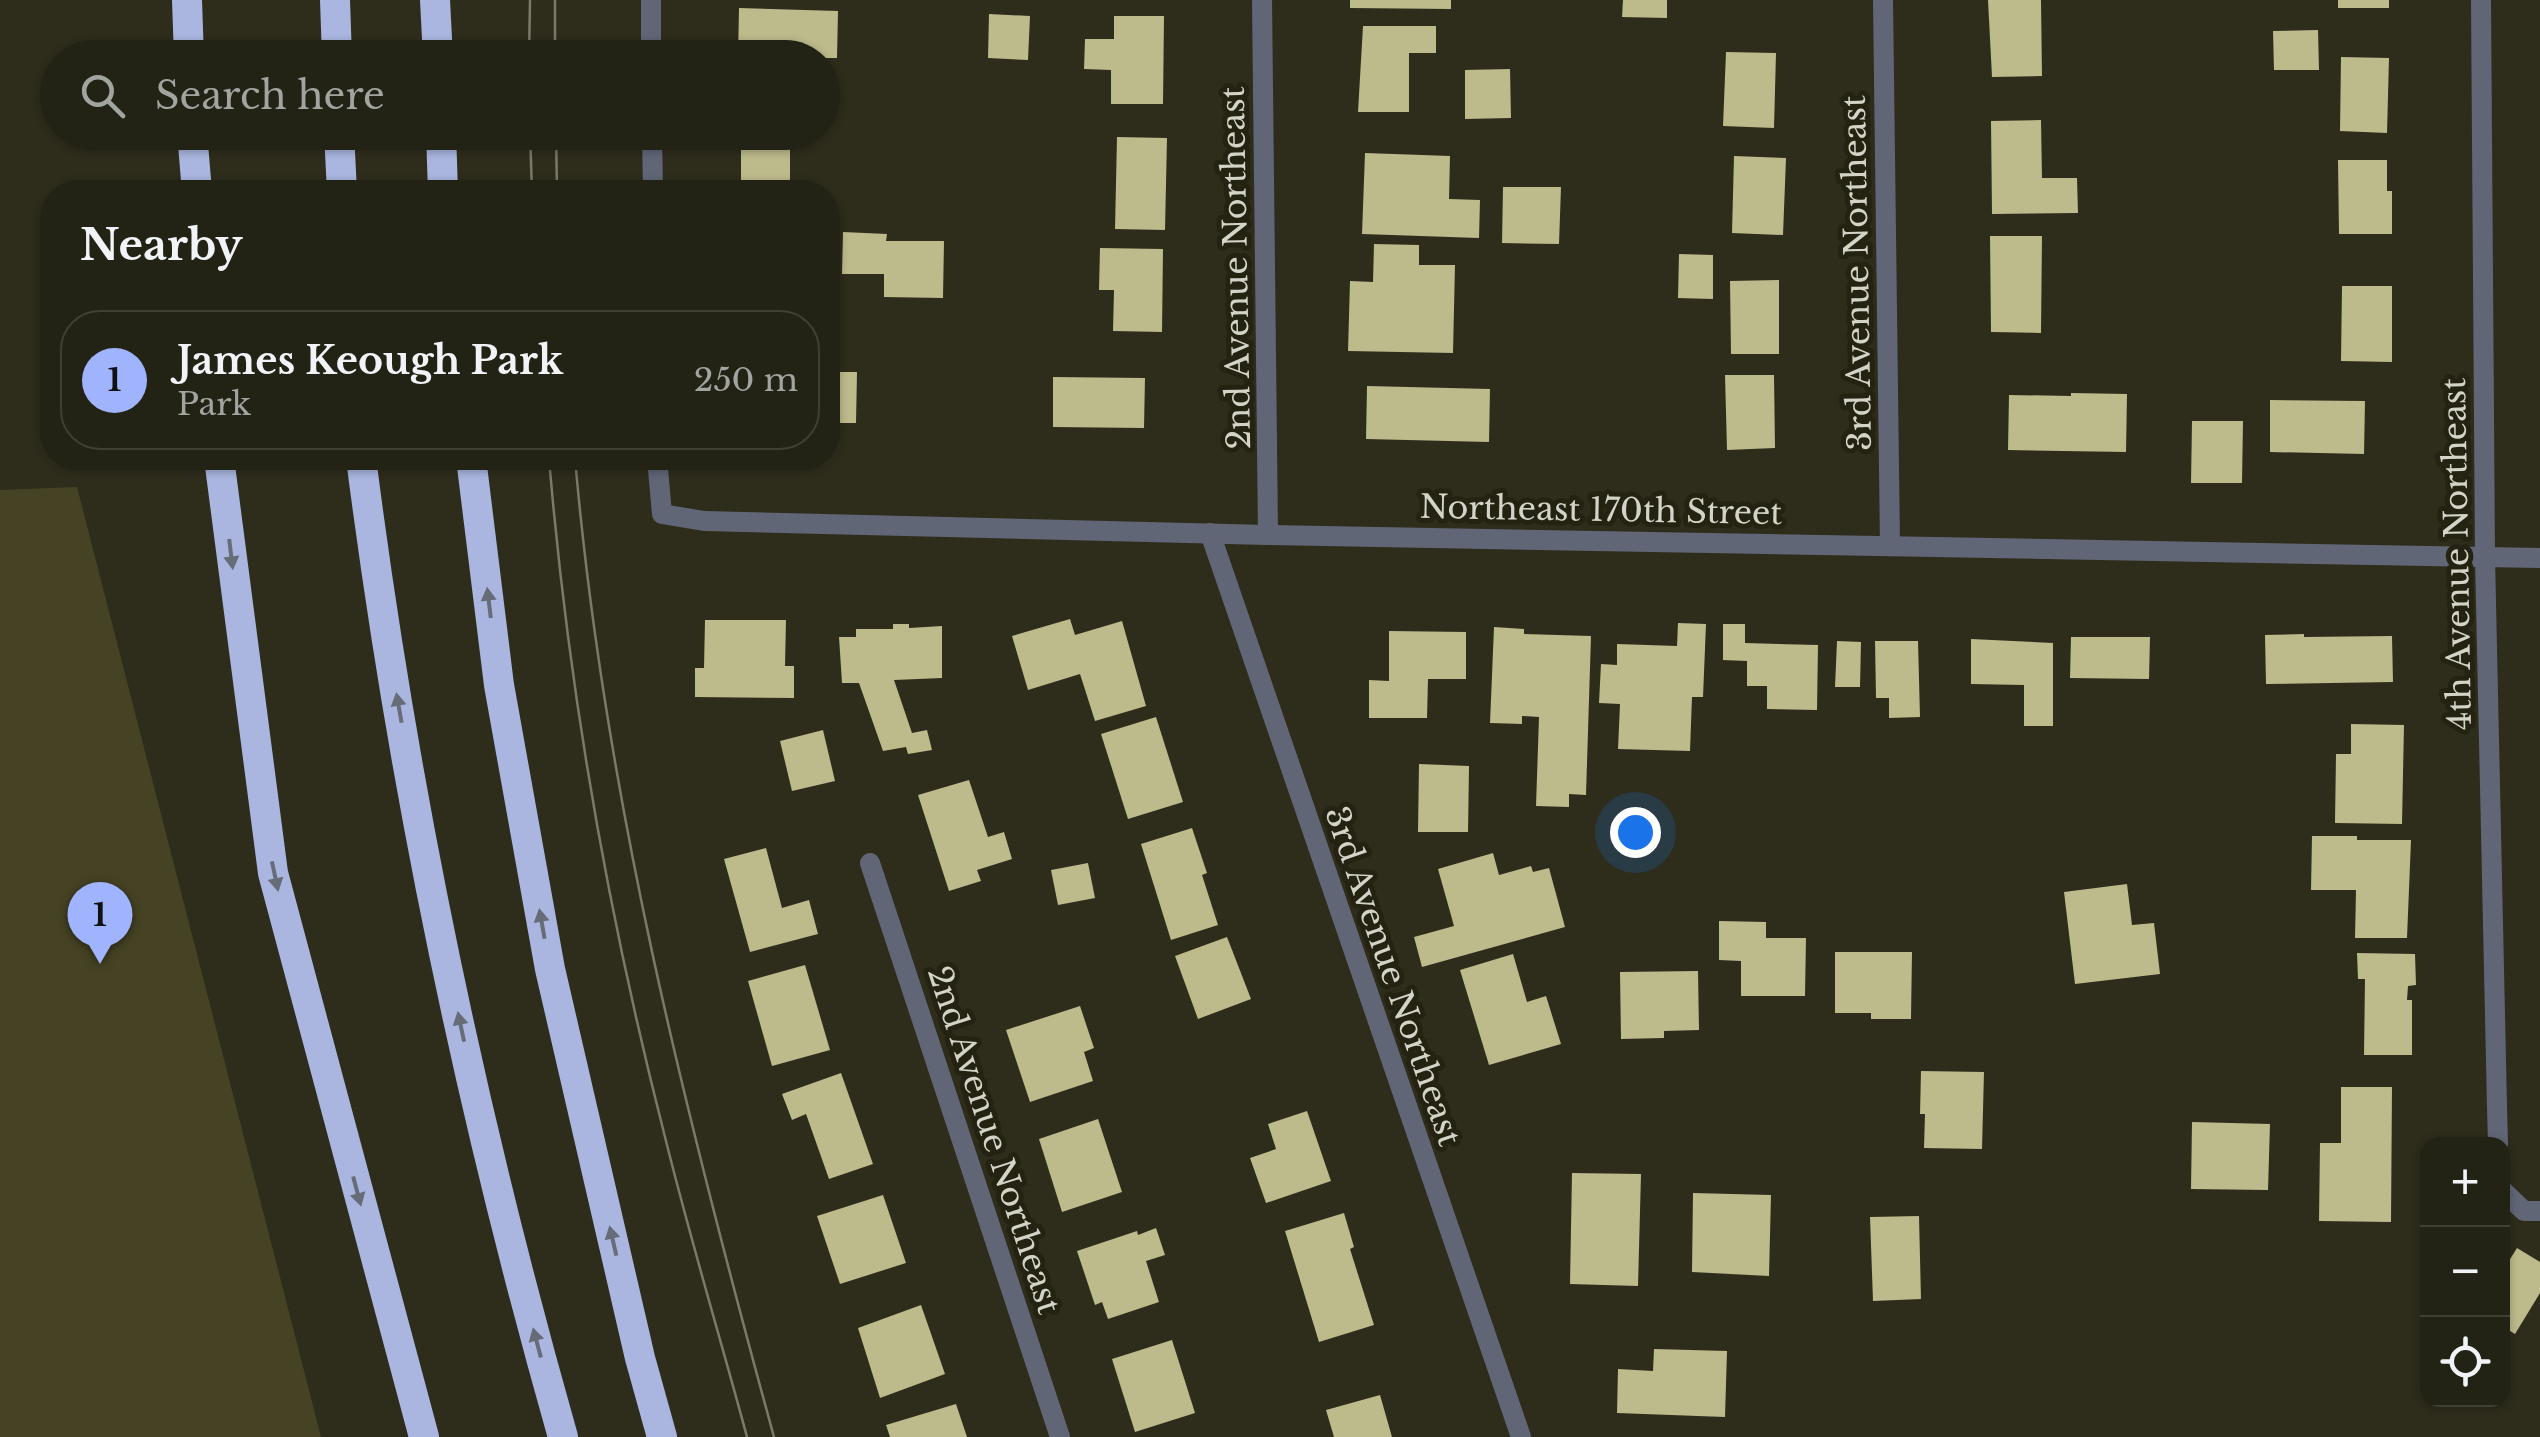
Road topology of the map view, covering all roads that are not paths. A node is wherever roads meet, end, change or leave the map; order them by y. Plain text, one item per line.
1 (187, 0) edge
2 (335, 0) edge
3 (436, 0) edge
4 (650, 0) edge
5 (1262, 0) edge
6 (1883, 0) edge
7 (2481, 0) edge
8 (188, 40) edge
9 (336, 40) edge
10 (437, 40) edge
11 (651, 40) edge
12 (193, 150) edge
13 (340, 150) edge
14 (442, 150) edge
15 (652, 150) edge
16 (195, 180) edge
17 (341, 180) edge
18 (443, 180) edge
19 (652, 180) edge
20 (220, 470) edge
21 (363, 470) edge
22 (472, 470) edge
23 (659, 470) edge
24 (1210, 534) junction
25 (1268, 535) junction
26 (1890, 546) junction
27 (2485, 557) junction
28 (2540, 558) edge
29 (870, 863) dead end
30 (2498, 1137) edge
31 (2510, 1198) edge
32 (2540, 1211) edge
33 (424, 1437) edge
34 (563, 1437) edge
35 (662, 1437) edge
36 (1060, 1437) edge
37 (1522, 1437) edge

1 - 8 highway
2 - 9 highway
3 - 10 highway
4 - 11 street
5 - 25 street, 2nd Avenue Northeast
6 - 26 street, 3rd Avenue Northeast
7 - 27 street, 4th Avenue Northeast
12 - 16 highway
13 - 17 highway
14 - 18 highway
15 - 19 street
20 -> 33 highway
34 -> 21 highway
35 -> 22 highway
23 - 24 street, Northeast 170th Street
24 - 25 street, Northeast 170th Street
24 - 37 street, 3rd Avenue Northeast
25 - 26 street, Northeast 170th Street
26 - 27 street, Northeast 170th Street
27 - 28 street, Northeast 170th Street
27 - 30 street, 4th Avenue Northeast
29 - 36 street, 2nd Avenue Northeast
31 - 32 street

